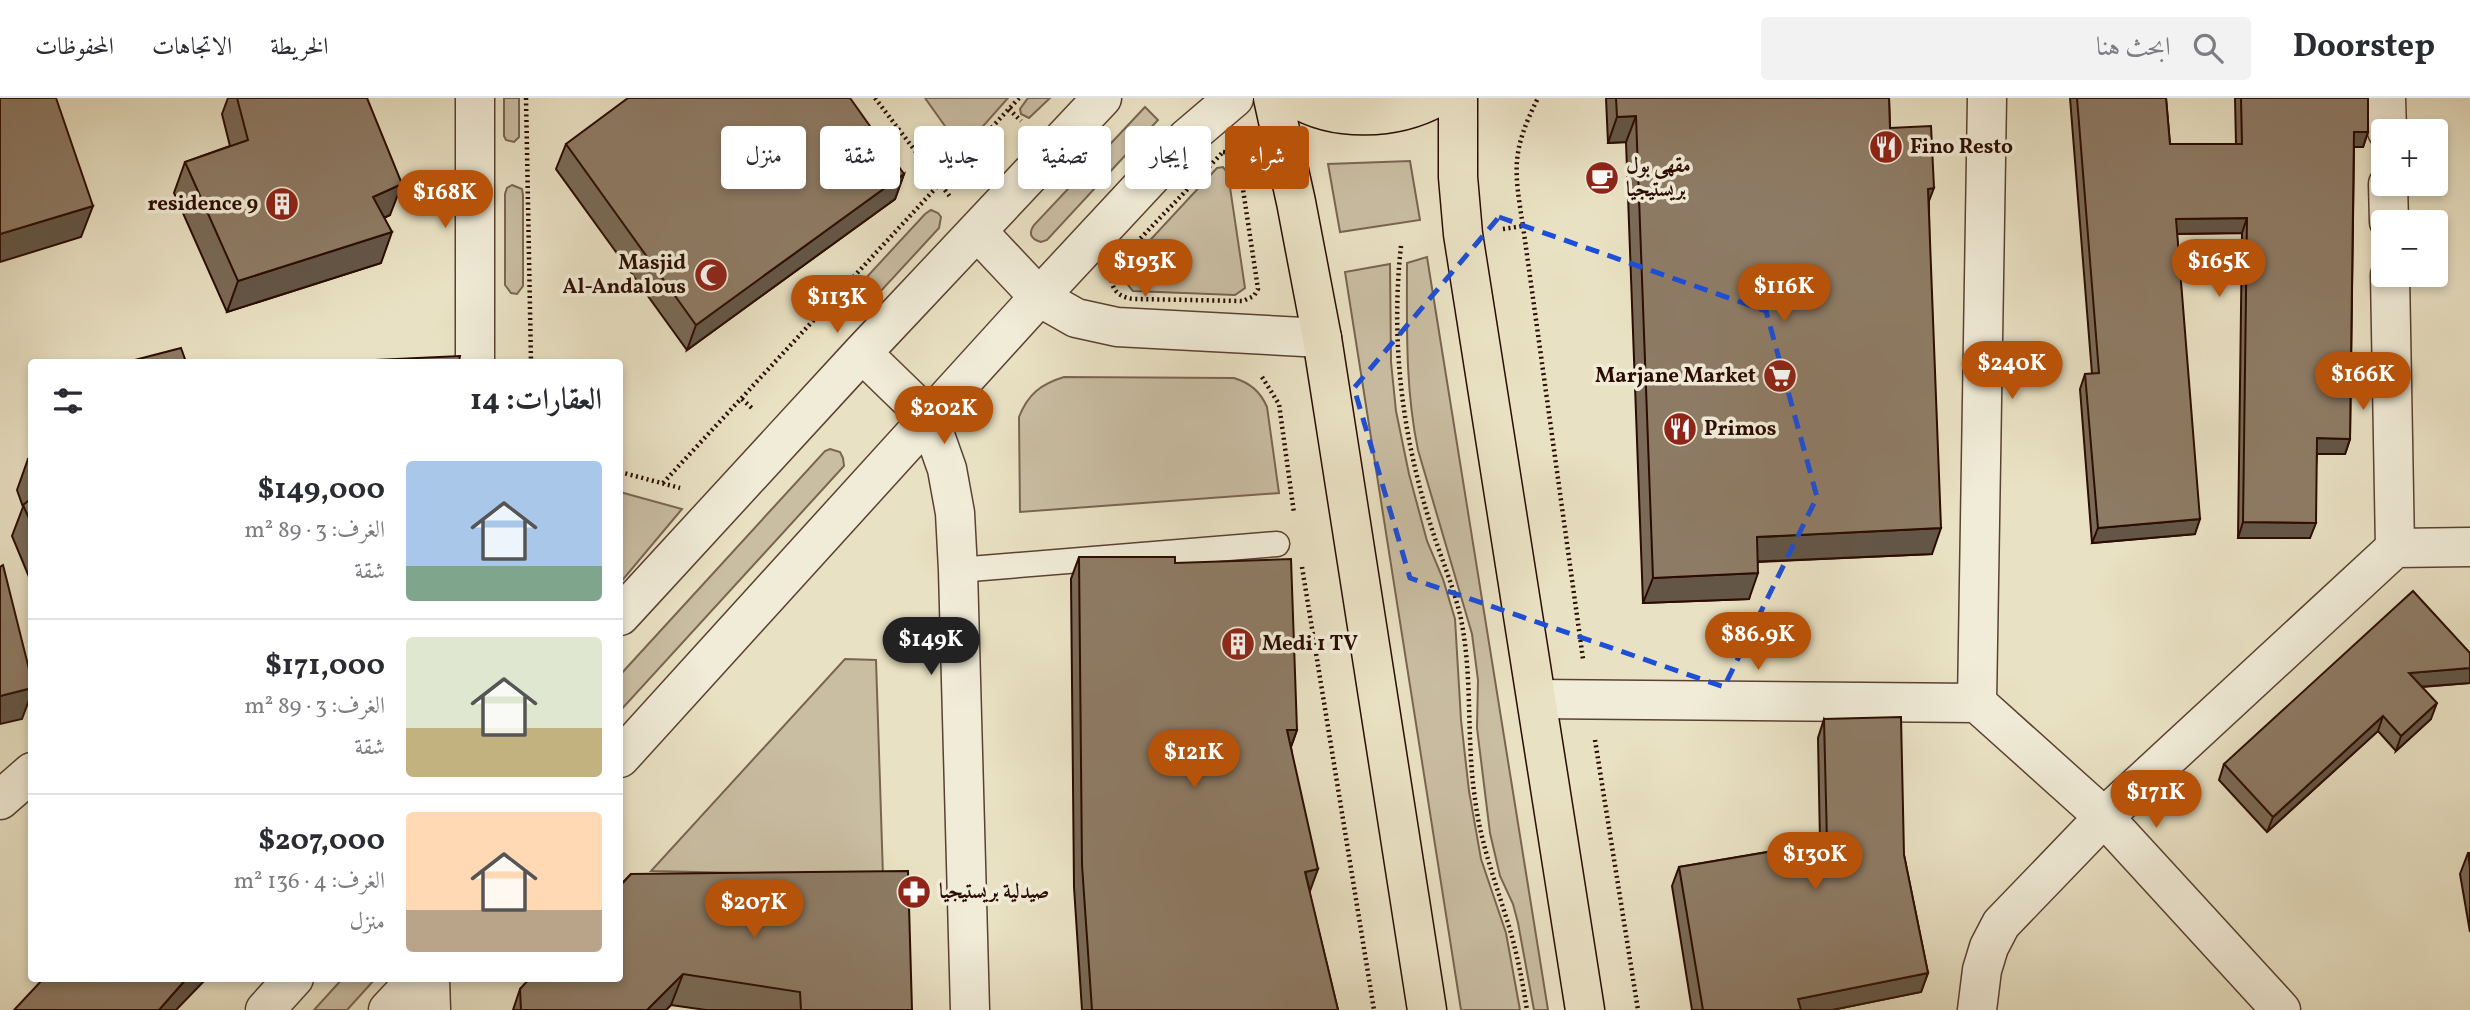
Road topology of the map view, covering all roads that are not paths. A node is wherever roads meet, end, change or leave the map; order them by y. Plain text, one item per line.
1 (475, 98) edge
2 (1102, 98) edge
3 (1234, 98) edge
4 (1273, 98) edge
5 (1296, 98) edge
6 (1435, 98) edge
7 (1458, 98) edge
8 (1987, 98) edge
9 (2386, 98) edge
10 (2387, 119) edge
11 (977, 230) junction
12 (2390, 287) edge
13 (1039, 297) junction
14 (1322, 338) junction
15 (862, 352) junction
16 (475, 359) edge
17 (929, 418) junction
18 (2470, 547) edge
19 (2395, 548) junction
20 (1289, 549) road end
21 (958, 570) junction
22 (623, 613) edge
23 (1537, 699) junction
24 (1977, 703) junction
25 (623, 755) edge
26 (28, 776) edge
27 (0, 800) edge
28 (2104, 817) junction
29 (290, 982) edge
30 (414, 982) edge
31 (430, 982) edge
32 (265, 1010) edge
33 (387, 1010) edge
34 (431, 1010) edge
35 (971, 1010) edge
36 (1427, 1010) edge
37 (1585, 1010) edge
38 (1977, 1010) edge
39 (2281, 1010) edge

1 - 16 street
2 - 11 street
3 - 13 street
4 - 14 main road
5 - 6 main road
7 - 23 main road
8 - 24 street
9 - 10 street
11 - 13 street
11 - 15 street
12 - 19 street
13 - 14 street
13 - 17 street
14 - 36 main road
15 - 17 street
15 - 22 street
17 - 21 street
17 - 25 street
18 - 19 street
19 - 28 street
20 - 21 lane
21 - 35 street
23 - 24 street
23 - 37 main road
24 - 28 street
26 - 27 street
28 - 38 street
28 - 39 street
29 - 32 street
30 - 33 street
31 - 34 street

